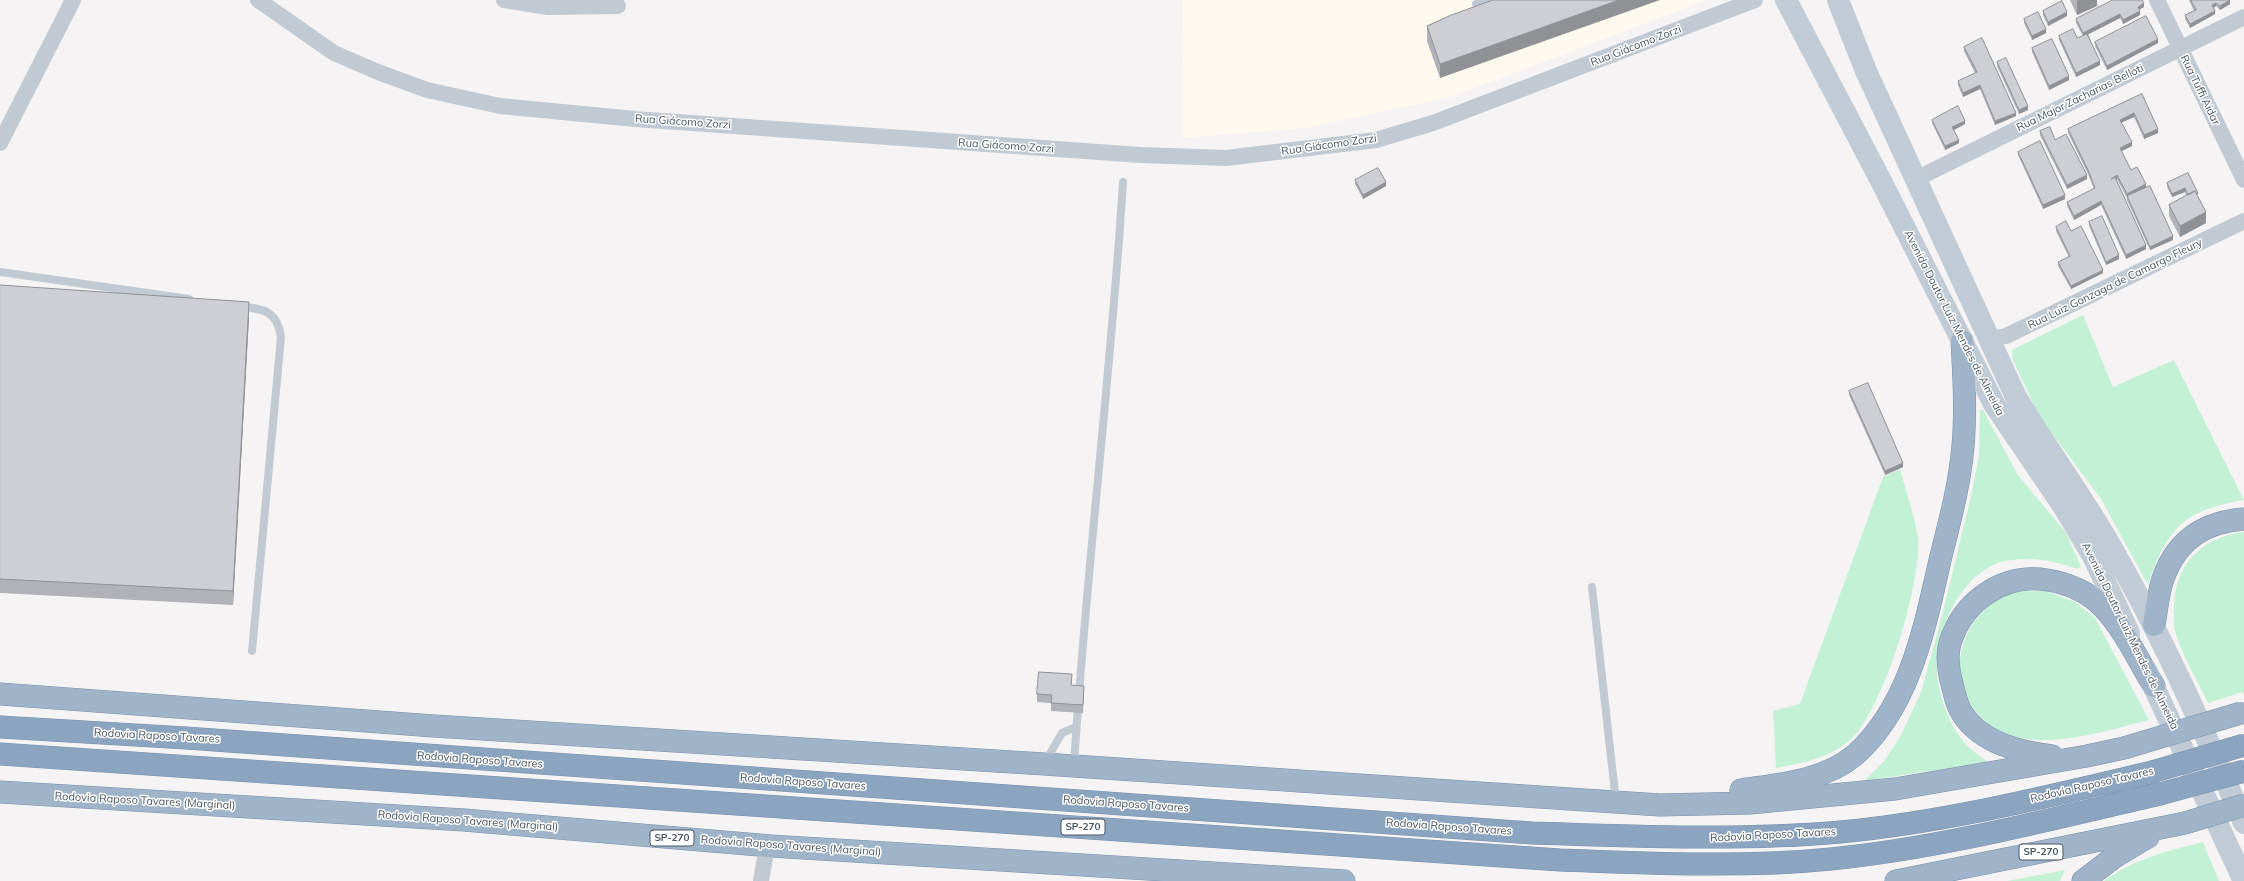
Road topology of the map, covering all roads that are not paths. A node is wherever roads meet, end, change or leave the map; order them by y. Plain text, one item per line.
1 (73, 0) edge
2 (258, 0) edge
3 (504, 0) edge
4 (1486, 0) edge
5 (1755, 0) edge
6 (1786, 0) edge
7 (1838, 0) edge
8 (2157, 0) edge
9 (1476, 4) dead end
10 (618, 6) dead end
11 (2244, 17) edge
12 (2180, 48) junction
13 (0, 143) edge
14 (1879, 177) junction
15 (1916, 179) junction
16 (2244, 180) edge
17 (1123, 182) dead end
18 (2244, 221) edge
19 (0, 272) edge
20 (200, 300) edge
21 (231, 305) edge
22 (1985, 332) junction
23 (1962, 341) junction
24 (2244, 519) edge
25 (1592, 587) dead end
26 (2154, 625) junction
27 (252, 652) dead end
28 (2154, 686) junction
29 (0, 694) edge
30 (2243, 713) edge
31 (0, 727) edge
32 (1076, 727) junction
33 (2244, 745) edge
34 (0, 754) edge
35 (2087, 756) junction
36 (1044, 764) junction
37 (1074, 766) junction
38 (2244, 771) edge
39 (0, 792) edge
40 (1626, 803) junction
41 (2244, 805) edge
42 (2244, 823) edge
43 (2162, 828) junction
44 (767, 846) junction
45 (761, 881) edge
46 (1344, 881) edge
47 (1896, 881) edge
48 (2084, 881) edge
49 (2244, 881) edge

1 - 13 street
2 - 5 street, Rua Giácomo Zorzi
3 - 10 street
4 - 9 lane
6 - 14 main road, Avenida Doutor Luiz Mendes de Almeida
7 - 15 main road, Avenida Doutor Luiz Mendes de Almeida
8 - 12 street, Rua Tuffi Aidar
11 - 12 street, Rua Major Zacharias Belloti
12 - 15 street, Rua Major Zacharias Belloti
12 - 16 street, Rua Tuffi Aidar
14 - 15 main road
14 - 23 main road, Avenida Doutor Luiz Mendes de Almeida
15 - 22 main road, Avenida Doutor Luiz Mendes de Almeida
17 - 32 lane
18 - 22 street, Rua Luiz Gonzaga de Camargo Fleury
19 - 20 lane
21 - 27 lane
22 - 26 main road, Avenida Doutor Luiz Mendes de Almeida
23 - 28 main road, Avenida Doutor Luiz Mendes de Almeida
23 - 40 highway
24 - 26 highway
25 - 40 lane
26 - 42 main road, Avenida Doutor Luiz Mendes de Almeida
28 - 35 highway
28 - 49 main road, Avenida Doutor Luiz Mendes de Almeida
29 - 36 highway
30 - 35 highway, bridge
31 - 33 highway, Rodovia Raposo Tavares / SP-270, bridge
32 - 36 lane
32 - 37 lane
34 - 38 highway, SP-270, bridge
35 - 40 highway
36 - 37 highway
37 - 40 highway
39 - 44 highway, Rodovia Raposo Tavares (Marginal) / SP-270
41 - 43 highway, SP-270, bridge
43 - 47 highway, SP-270
43 - 48 highway
44 - 45 street
44 - 46 highway, Rodovia Raposo Tavares (Marginal) / SP-270

